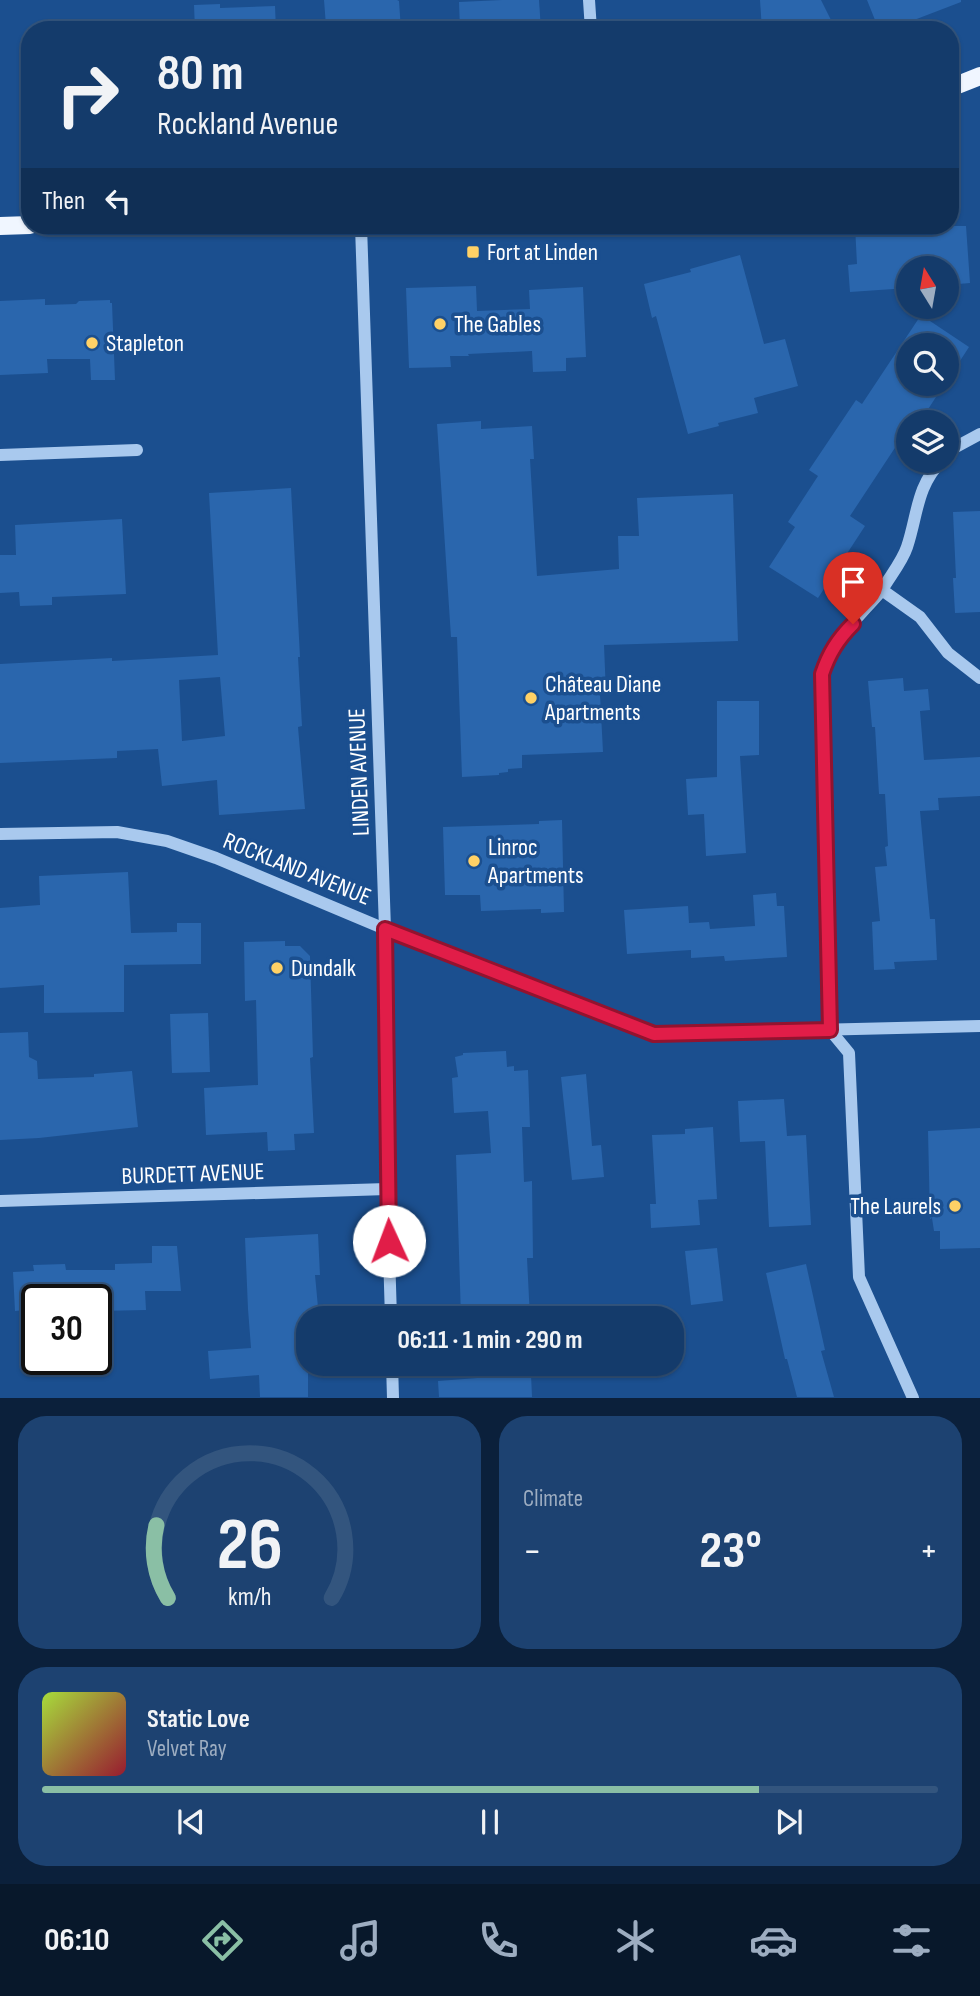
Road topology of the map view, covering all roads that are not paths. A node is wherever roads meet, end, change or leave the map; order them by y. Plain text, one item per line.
1 (589, 0) edge
2 (590, 21) edge
3 (980, 76) edge
4 (959, 84) edge
5 (21, 225) edge
6 (0, 226) edge
7 (361, 235) edge
8 (980, 434) edge
9 (959, 445) edge
10 (137, 450) dead end
11 (0, 455) edge
12 (930, 473) edge
13 (882, 590) junction
14 (980, 678) edge
15 (0, 834) edge
16 (385, 929) junction
17 (980, 1026) edge
18 (830, 1030) junction
19 (387, 1189) junction
20 (0, 1201) edge
21 (391, 1306) edge
22 (392, 1376) edge
23 (393, 1398) edge
24 (913, 1398) edge

1 - 2 street
3 - 4 main road
5 - 6 main road
7 - 16 street, LINDEN AVENUE
8 - 9 street
10 - 11 street
12 - 13 street
13 - 14 street
13 - 18 street
15 - 16 street, ROCKLAND AVENUE
16 - 18 street, ROCKLAND AVENUE
16 - 19 street, LINDEN AVENUE
17 - 18 street, ROCKLAND AVENUE
18 - 24 street
19 - 20 street, BURDETT AVENUE
19 - 21 street, LINDEN AVENUE
22 - 23 street

